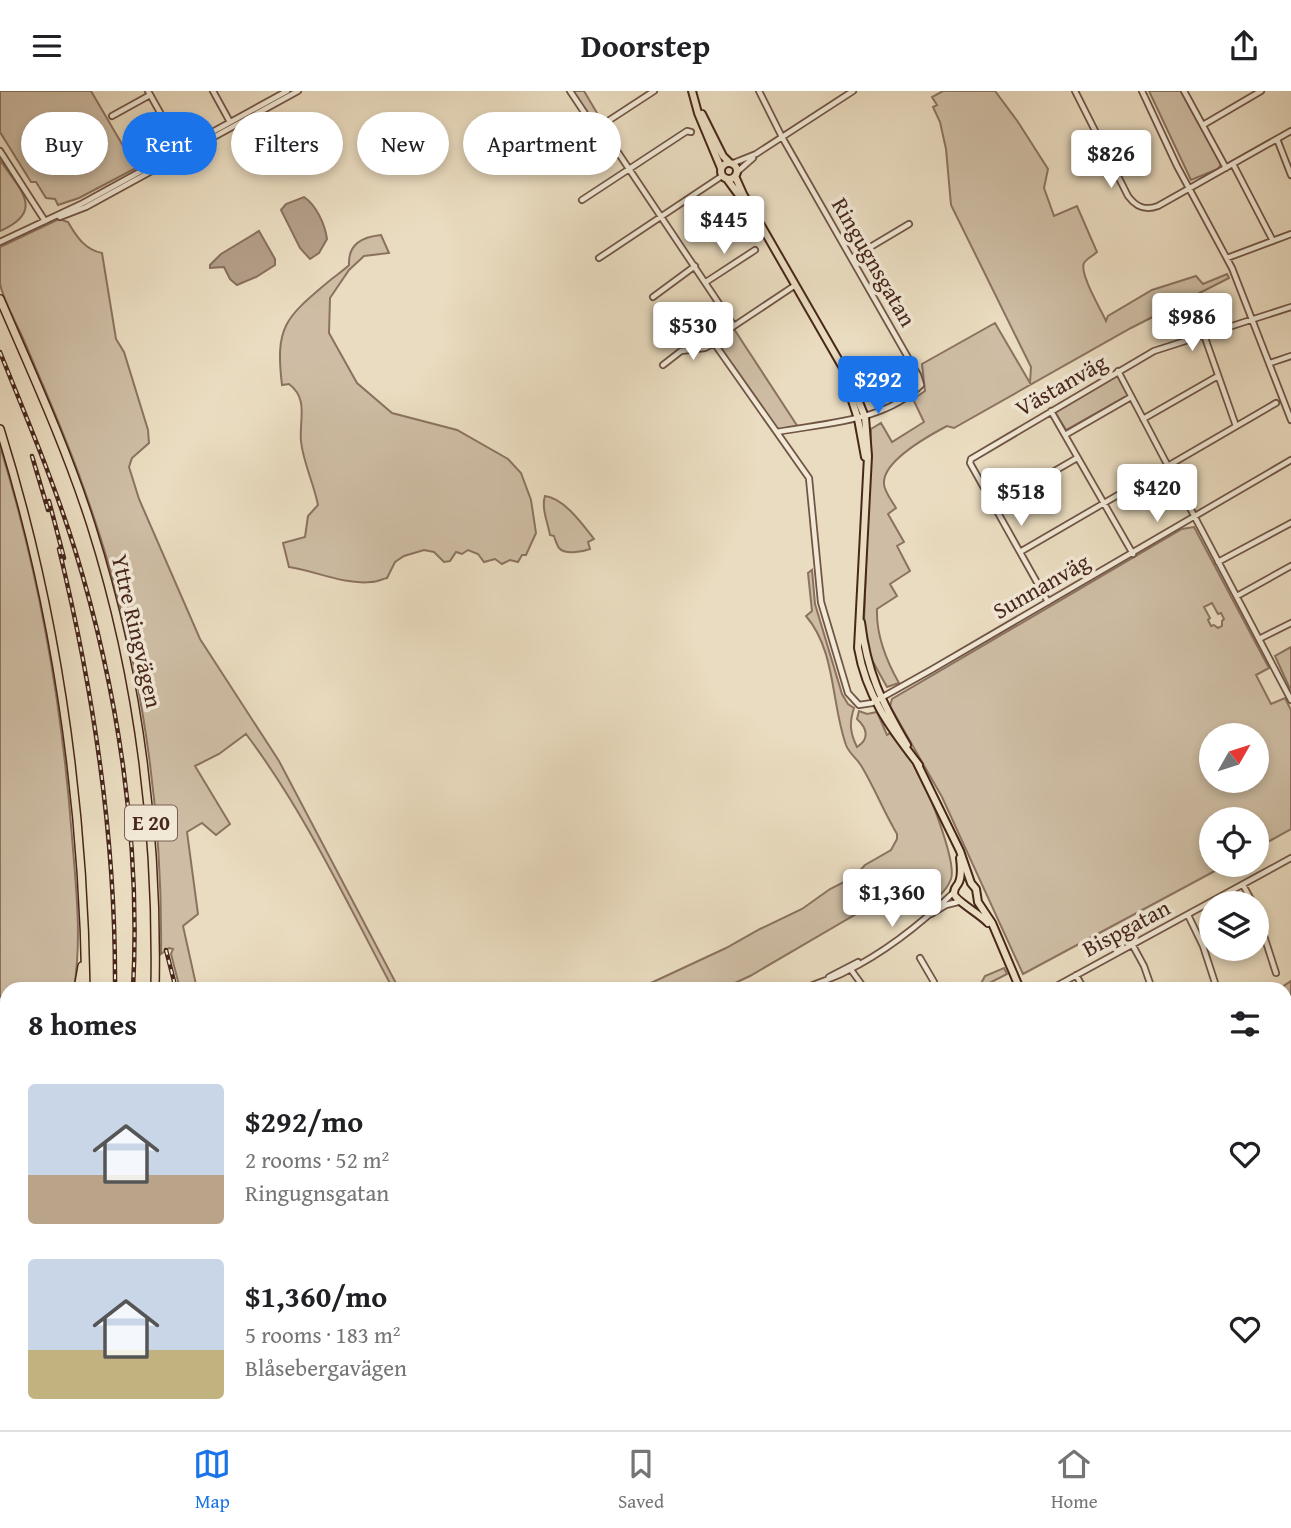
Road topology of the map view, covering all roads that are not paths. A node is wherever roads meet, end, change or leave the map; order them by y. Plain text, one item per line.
1 (213, 91) edge
2 (271, 91) edge
3 (287, 91) edge
4 (298, 91) edge
5 (570, 91) edge
6 (654, 91) edge
7 (693, 91) edge
8 (759, 91) edge
9 (853, 91) edge
10 (1075, 91) edge
11 (1142, 91) edge
12 (1184, 91) edge
13 (1261, 91) edge
14 (149, 93) edge
15 (275, 100) junction
16 (160, 112) edge
17 (253, 112) edge
18 (586, 112) edge
19 (621, 113) edge
20 (112, 116) dead end
21 (231, 124) joint
22 (1203, 125) junction
23 (1291, 131) edge
24 (217, 132) edge
25 (691, 132) dead end
26 (782, 137) junction
27 (1276, 139) junction
28 (0, 151) edge
29 (756, 154) junction
30 (621, 158) edge
31 (731, 164) junction
32 (1233, 164) junction
33 (1226, 168) junction
34 (629, 169) junction
35 (723, 174) junction
36 (736, 174) junction
37 (136, 175) edge
38 (1291, 175) edge
39 (1189, 189) junction
40 (582, 200) dead end
41 (661, 216) junction
42 (45, 221) junction
43 (909, 223) dead end
44 (1291, 234) edge
45 (1273, 241) junction
46 (0, 243) edge
47 (755, 250) dead end
48 (599, 258) dead end
49 (852, 258) junction
50 (1227, 258) junction
51 (695, 266) junction
52 (706, 282) junction
53 (794, 286) junction
54 (653, 297) dead end
55 (0, 299) edge
56 (804, 300) junction
57 (1291, 307) edge
58 (1253, 319) junction
59 (734, 326) junction
60 (1204, 335) junction
61 (714, 344) junction
62 (1291, 356) edge
63 (1270, 363) junction
64 (663, 365) dead end
65 (1118, 372) junction
66 (1218, 376) junction
67 (1131, 397) junction
68 (1276, 403) dead end
69 (1051, 411) junction
70 (861, 418) junction
71 (1143, 419) junction
72 (1291, 419) edge
73 (1236, 426) junction
74 (0, 429) edge
75 (777, 432) junction
76 (1065, 435) junction
77 (1077, 458) junction
78 (1291, 460) edge
79 (1168, 465) junction
80 (1104, 503) junction
81 (994, 506) junction
82 (1195, 517) junction
83 (1291, 523) edge
84 (1020, 552) junction
85 (1133, 554) junction
86 (1219, 562) junction
87 (1291, 566) edge
88 (1236, 596) junction
89 (1048, 602) junction
90 (1291, 623) edge
91 (1259, 639) junction
92 (878, 700) junction
93 (1291, 700) edge
94 (960, 851) junction
95 (1291, 858) edge
96 (971, 883) junction
97 (958, 885) junction
98 (1243, 885) junction
99 (1246, 891) edge
100 (954, 892) junction
101 (976, 897) junction
102 (958, 902) junction
103 (967, 905) junction
104 (1188, 915) junction
105 (925, 918) junction
106 (1001, 941) junction
107 (85, 944) junction
108 (1132, 944) junction
109 (1269, 951) edge
110 (920, 958) dead end
111 (850, 968) junction
112 (1276, 973) dead end
113 (1076, 975) junction
114 (79, 982) edge
115 (86, 982) edge
116 (155, 982) edge
117 (819, 982) edge
118 (860, 982) edge
119 (934, 982) edge
120 (1017, 982) edge
121 (1064, 982) edge
122 (1080, 982) edge
123 (1150, 982) edge
124 (1215, 982) edge

1 - 21 street
2 - 15 street
3 - 15 street
4 - 15 street
5 - 18 street
6 - 19 street
7 - 31 main road
7 - 35 main road
8 - 26 street, Ringugnsgatan
9 - 26 street
10 - 39 street
11 - 39 street
12 - 22 street
13 - 22 street
14 - 16 street
14 - 20 street
15 - 17 street
21 - 24 street
22 - 33 street
23 - 27 street
25 - 34 street
26 - 29 street
26 - 49 street, Ringugnsgatan
27 - 32 street
27 - 38 street
28 - 42 street
29 - 31 street
29 - 36 street
30 - 34 street
31 - 35 main road
31 - 36 main road
32 - 33 street
32 - 45 street
33 - 39 street
34 - 40 street
34 - 41 street
35 - 36 main road
35 - 41 street
35 - 53 main road
36 - 56 main road
37 - 42 street
39 - 50 street
41 - 48 street
41 - 51 street
42 - 46 street
43 - 49 street
44 - 45 street
45 - 50 street
47 - 52 street
49 - 70 street, Ringugnsgatan
50 - 58 street
51 - 52 street
51 - 54 street
52 - 59 street
53 - 56 main road
53 - 59 street
55 - 116 highway, Yttre Ringvägen / E 20
56 - 70 main road
57 - 58 street, Västanväg
58 - 60 street, Västanväg
58 - 63 street
59 - 61 street
60 - 65 street, Västanväg
60 - 66 street
61 - 64 street
61 - 75 street
62 - 63 street
63 - 72 street
65 - 67 street
65 - 69 street, Västanväg
66 - 71 street
66 - 73 street
67 - 71 street
67 - 76 street
68 - 73 street
69 - 76 street
69 - 81 street, Västanväg
70 - 75 street
70 - 92 main road
71 - 79 street
73 - 79 street
74 - 107 highway
75 - 92 street
76 - 77 street
77 - 80 street
77 - 81 street
78 - 82 street, Sunnanväg
79 - 80 street
79 - 82 street
80 - 84 street
80 - 85 street
81 - 84 street
82 - 85 street, Sunnanväg
82 - 86 street
83 - 86 street
84 - 89 street
85 - 89 street, Sunnanväg
86 - 88 street
87 - 88 street
88 - 91 street
89 - 92 street, Sunnanväg
90 - 91 street
91 - 93 street
92 - 94 main road
94 - 96 main road
94 - 97 main road
95 - 98 street, Bispgatan
96 - 97 main road
96 - 101 main road
97 - 100 main road
98 - 99 street
98 - 104 street, Bispgatan
100 - 102 main road
100 - 105 street
101 - 103 main road
101 - 106 main road
102 - 103 main road
102 - 105 street
103 - 106 main road
104 - 108 street, Bispgatan
104 - 124 street
105 - 111 street
106 - 120 main road
107 - 114 highway
107 - 115 highway
108 - 113 street, Bispgatan
108 - 123 street
109 - 112 street
110 - 119 street
111 - 117 street
111 - 118 street
113 - 121 street, Bispgatan
113 - 122 street

